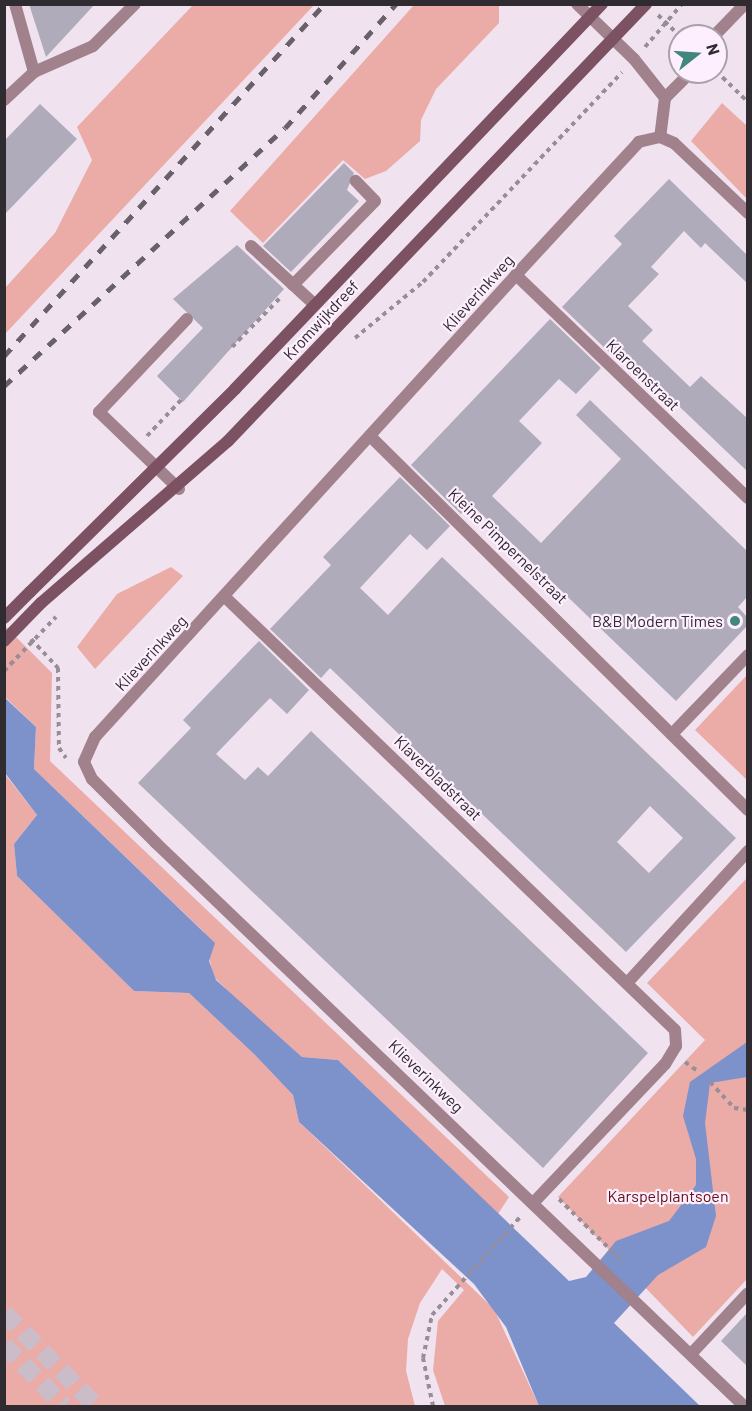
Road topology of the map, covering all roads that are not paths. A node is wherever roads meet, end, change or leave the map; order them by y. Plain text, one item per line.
1 (15, 4) edge
2 (135, 4) edge
3 (577, 4) edge
4 (602, 4) edge
5 (745, 4) edge
6 (649, 7) edge
7 (590, 17) junction
8 (726, 24) edge
9 (614, 39) junction
10 (34, 72) junction
11 (679, 84) edge
12 (665, 98) junction
13 (4, 100) edge
14 (660, 137) junction
15 (356, 181) dead end
16 (747, 213) edge
17 (251, 246) dead end
18 (516, 276) junction
19 (293, 285) junction
20 (314, 304) junction
21 (187, 319) dead end
22 (370, 436) junction
23 (154, 466) junction
24 (179, 489) junction
25 (747, 498) edge
26 (225, 597) junction
27 (4, 618) edge
28 (4, 641) edge
29 (747, 655) edge
30 (674, 732) junction
31 (747, 810) edge
32 (747, 851) edge
33 (628, 982) junction
34 (534, 1202) junction
35 (747, 1293) edge
36 (691, 1354) junction
37 (744, 1407) edge

1 - 10 street
2 - 10 street
3 - 7 street
4 - 7 main road, Kromwijkdreef
5 - 8 street
6 - 9 main road, Kromwijkdreef
7 - 9 street
7 - 20 main road, Kromwijkdreef
9 - 12 street
9 - 24 main road, Kromwijkdreef
10 - 13 street
11 - 12 street
12 - 14 street
14 - 16 street
14 - 18 street, Klieverinkweg
15 - 19 street
17 - 19 street
18 - 22 street, Klieverinkweg
18 - 25 street, Klaroenstraat
19 - 20 street
20 - 23 main road, Kromwijkdreef
21 - 23 street
22 - 26 street, Klieverinkweg
22 - 30 street, Kleine Pimpernelstraat
23 - 24 street
23 - 27 main road, Kromwijkdreef, bridge
24 - 28 main road, Kromwijkdreef, bridge
26 - 33 street, Klaverbladstraat
26 - 34 street, Klieverinkweg
29 - 30 street
30 - 31 street, Kleine Pimpernelstraat
32 - 33 street
33 - 34 street
34 - 36 street, Klieverinkweg
35 - 36 street
36 - 37 street

